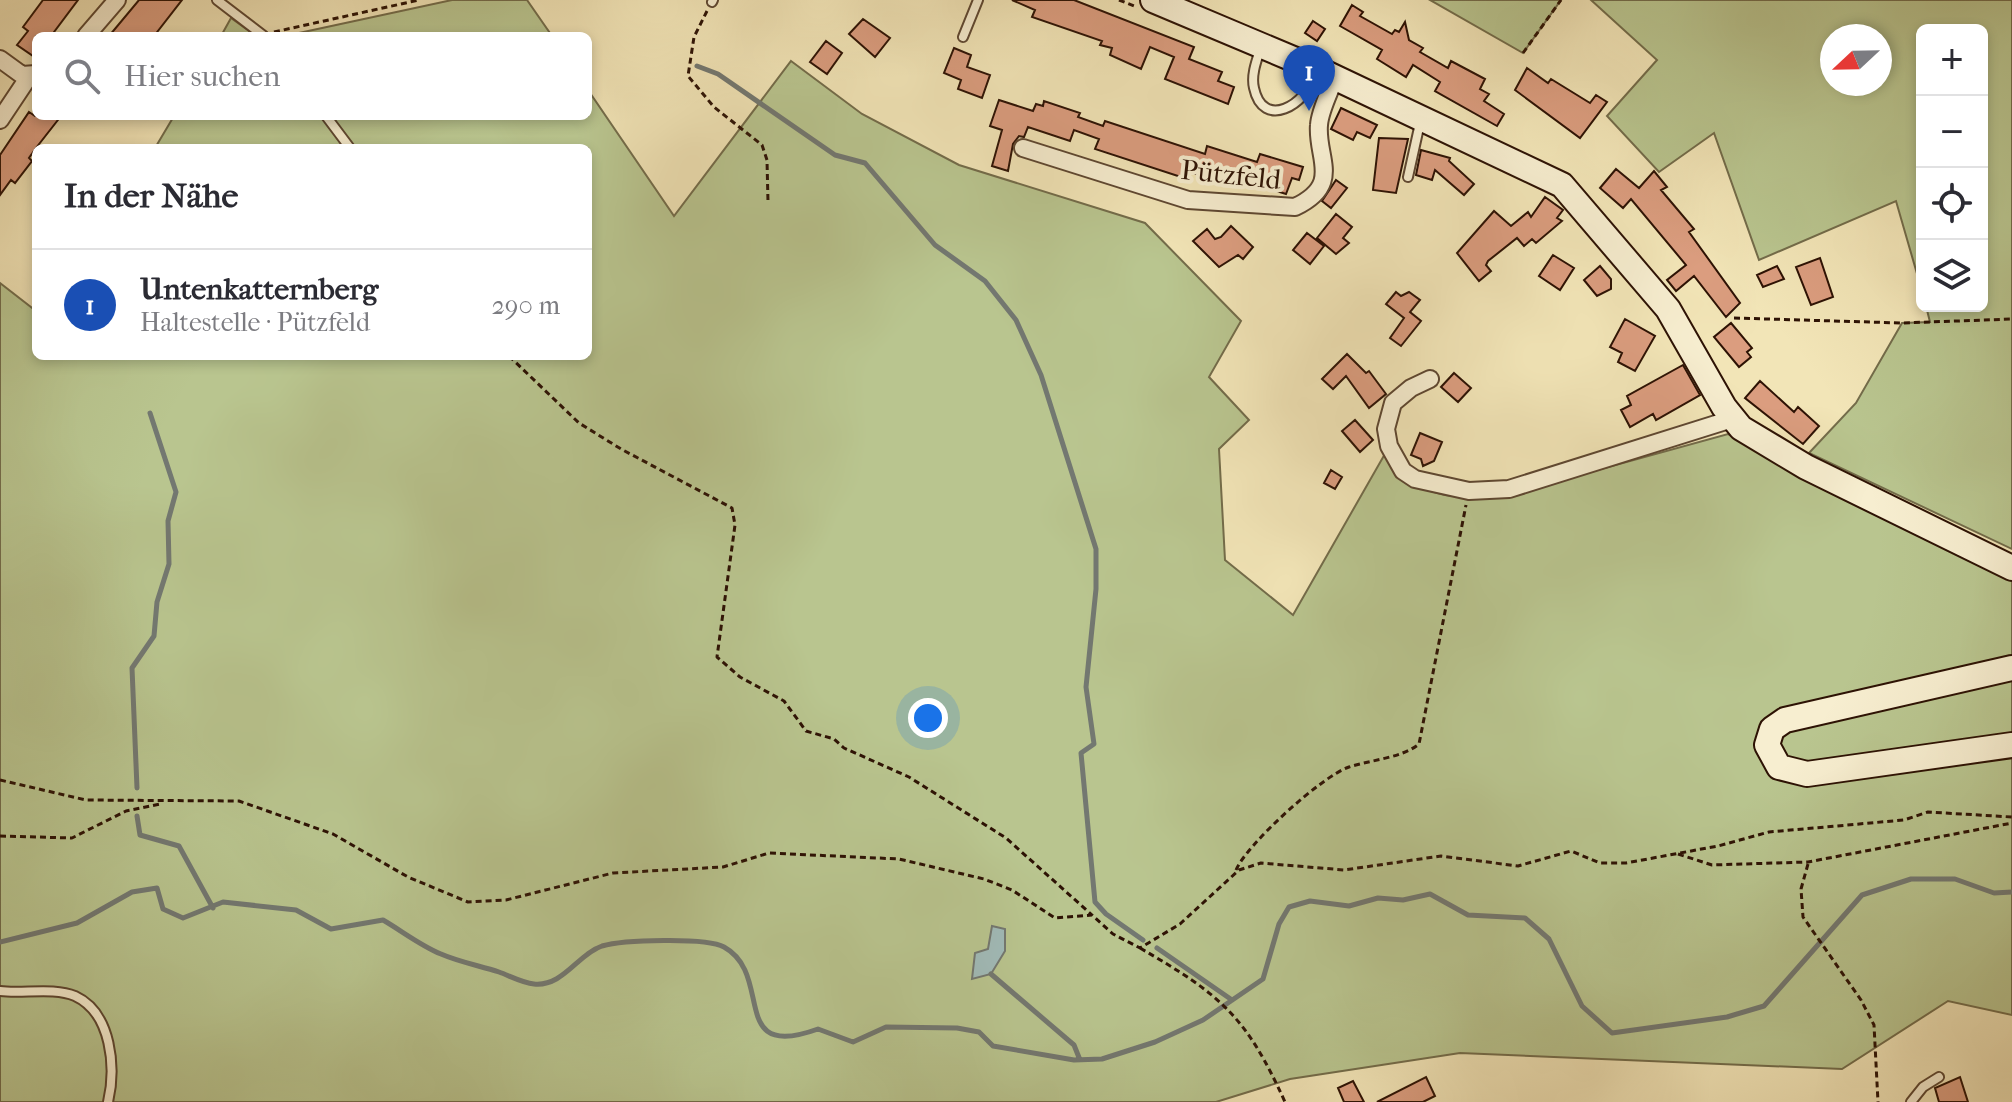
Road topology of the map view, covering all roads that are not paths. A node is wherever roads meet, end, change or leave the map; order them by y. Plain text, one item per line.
1 (117, 0) edge
2 (217, 0) edge
3 (978, 0) edge
4 (1153, 0) edge
5 (89, 32) edge
6 (259, 32) edge
7 (963, 37) dead end
8 (1261, 45) junction
9 (0, 59) edge
10 (1326, 73) junction
11 (32, 75) edge
12 (32, 76) edge
13 (1421, 119) junction
14 (0, 120) edge
15 (329, 120) edge
16 (347, 144) edge
17 (1023, 148) dead end
18 (1408, 177) dead end
19 (1430, 379) dead end
20 (1732, 419) junction
21 (2012, 568) edge
22 (2012, 668) edge
23 (2012, 745) edge
24 (0, 991) edge
25 (1939, 1077) dead end
26 (108, 1102) edge
27 (1911, 1102) edge

1 - 5 street
2 - 6 lane
3 - 7 lane
4 - 8 street
8 - 10 street
8 - 10 lane
9 - 11 street
10 - 13 street
10 - 17 street, Pützfeld
12 - 14 street
13 - 18 lane
13 - 20 street
15 - 16 lane
19 - 20 street
20 - 21 street
22 - 23 street
24 - 26 lane
25 - 27 lane

